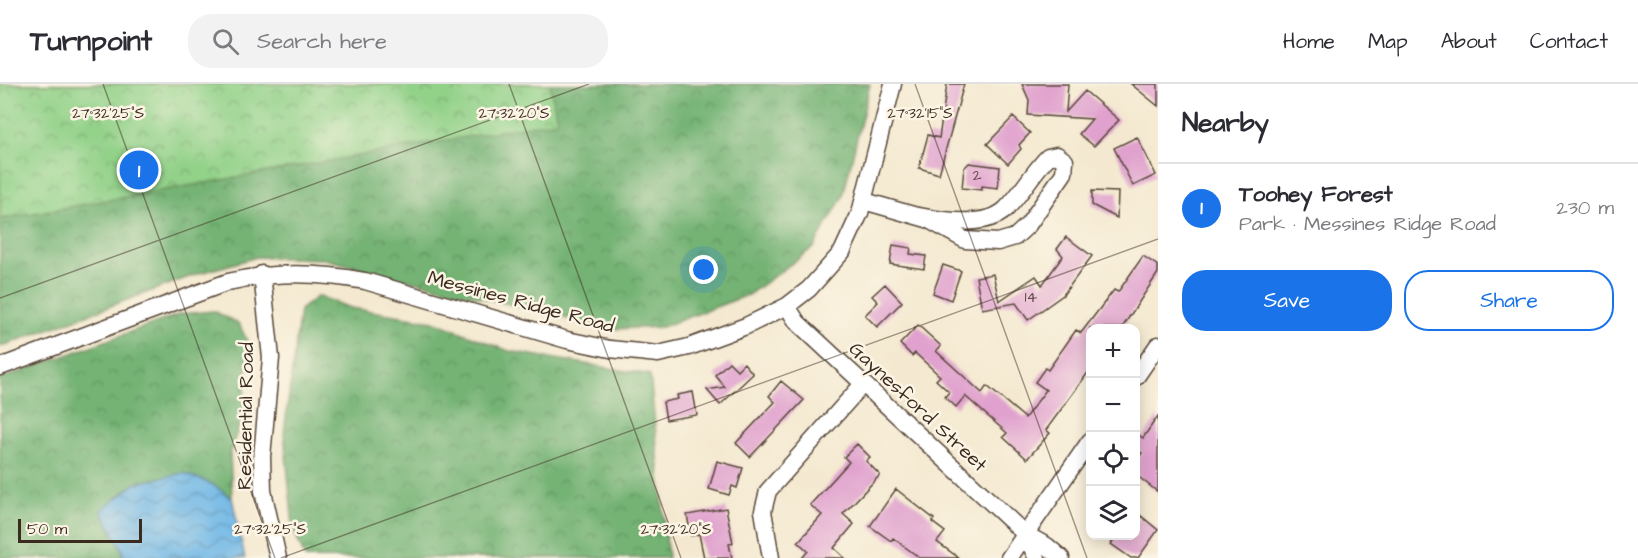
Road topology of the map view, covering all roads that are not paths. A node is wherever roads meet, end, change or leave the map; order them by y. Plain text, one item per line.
1 (893, 84) edge
2 (864, 201) junction
3 (919, 216) junction
4 (262, 274) junction
5 (787, 306) junction
6 (1158, 345) edge
7 (0, 368) edge
8 (1140, 371) edge
9 (862, 385) junction
10 (1086, 447) edge
11 (1025, 534) junction
12 (278, 558) edge
13 (771, 558) edge
14 (1009, 558) edge
15 (1037, 558) edge
16 (1061, 558) edge

1 - 2 street, Messines Ridge Road
2 - 3 street
2 - 5 street, Messines Ridge Road
3 - 3 street
4 - 5 street, Messines Ridge Road
4 - 7 street, Messines Ridge Road
4 - 12 street, Residential Road
5 - 9 street, Gaynesford Street
6 - 8 street
9 - 11 street, Gaynesford Street
9 - 13 street
10 - 11 street
11 - 14 street
11 - 15 street, Gaynesford Street
11 - 16 street, Gaynesford Street

